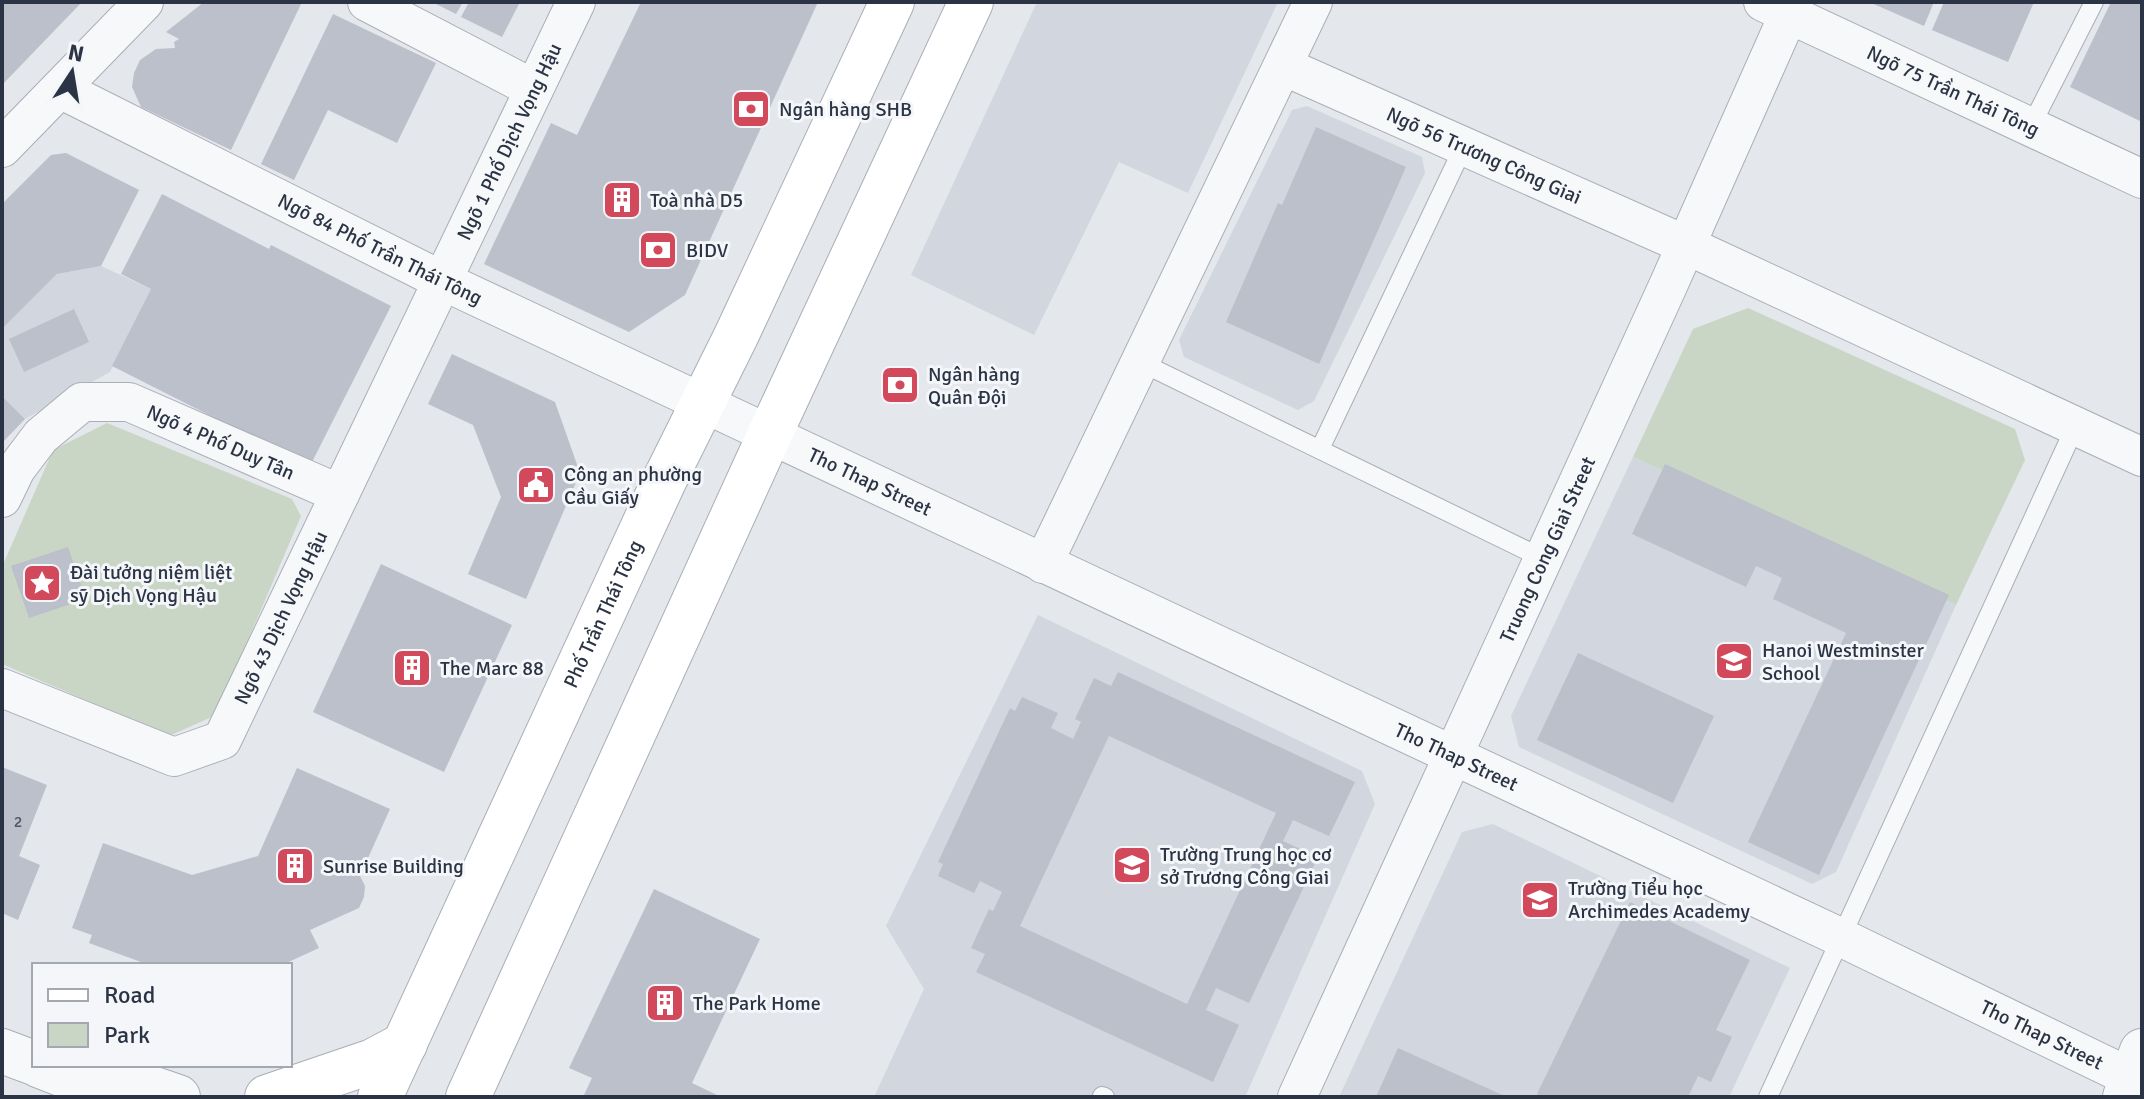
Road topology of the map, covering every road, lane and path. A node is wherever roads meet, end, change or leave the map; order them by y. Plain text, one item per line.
1 (367, 2) edge
2 (576, 2) edge
3 (892, 2) edge
4 (971, 2) edge
5 (1313, 2) edge
6 (2094, 2) edge
7 (142, 3) edge
8 (1782, 6) edge
9 (1283, 66) junction
10 (60, 89) junction
11 (534, 89) junction
12 (2030, 128) junction
13 (2, 148) edge
14 (1463, 148) junction
15 (2142, 179) edge
16 (1686, 245) junction
17 (443, 281) junction
18 (1140, 362) junction
19 (703, 404) junction
20 (2075, 427) junction
21 (769, 436) junction
22 (1320, 449) junction
23 (2142, 457) edge
24 (340, 494) junction
25 (2, 498) edge
26 (1544, 559) junction
27 (1043, 564) junction
28 (2, 688) edge
29 (1453, 758) junction
30 (1840, 937) junction
31 (405, 1044) junction
32 (2, 1051) edge
33 (32, 1062) edge
34 (42, 1067) edge
35 (2135, 1077) edge
36 (484, 1084) edge
37 (92, 1090) edge
38 (178, 1097) edge
39 (267, 1097) edge
40 (380, 1097) edge
41 (1297, 1097) edge
42 (1768, 1097) edge

1 - 11 street
2 - 11 street, Ngõ 1 Phố Dịch Vọng Hậu
3 - 19 main road, Phố Trần Thái Tông
4 - 21 main road
5 - 9 street
6 - 12 lane
7 - 10 street
8 - 12 street, Ngõ 75 Trần Thái Tông
8 - 16 street, Truong Cong Giai Street
9 - 14 street, Ngõ 56 Trương Công Giai
9 - 18 street
10 - 13 street
10 - 17 street, Ngõ 84 Phố Trần Thái Tông
11 - 17 street, Ngõ 1 Phố Dịch Vọng Hậu
12 - 15 street, Ngõ 75 Trần Thái Tông
14 - 16 street, Ngõ 56 Trương Công Giai
14 - 22 lane
16 - 20 street, Ngõ 56 Trương Công Giai
16 - 26 street, Truong Cong Giai Street
17 - 19 street, Ngõ 84 Phố Trần Thái Tông
17 - 24 street, Ngõ 43 Dịch Vọng Hậu
18 - 22 lane
18 - 27 street
19 - 21 street, Ngõ 84 Phố Trần Thái Tông
19 - 31 main road, Phố Trần Thái Tông
20 - 23 street, Ngõ 56 Trương Công Giai
20 - 30 lane
21 - 27 street, Tho Thap Street
21 - 36 main road
22 - 26 lane
24 - 25 street, Ngõ 4 Phố Duy Tân
24 - 28 street, Ngõ 43 Dịch Vọng Hậu
26 - 29 street, Truong Cong Giai Street
27 - 29 street, Tho Thap Street
29 - 30 street, Tho Thap Street
29 - 41 street, Truong Cong Giai Street
30 - 35 street, Tho Thap Street
30 - 42 lane
31 - 39 main road
31 - 40 main road, Phố Trần Thái Tông
32 - 33 street
34 - 37 street
37 - 38 street

